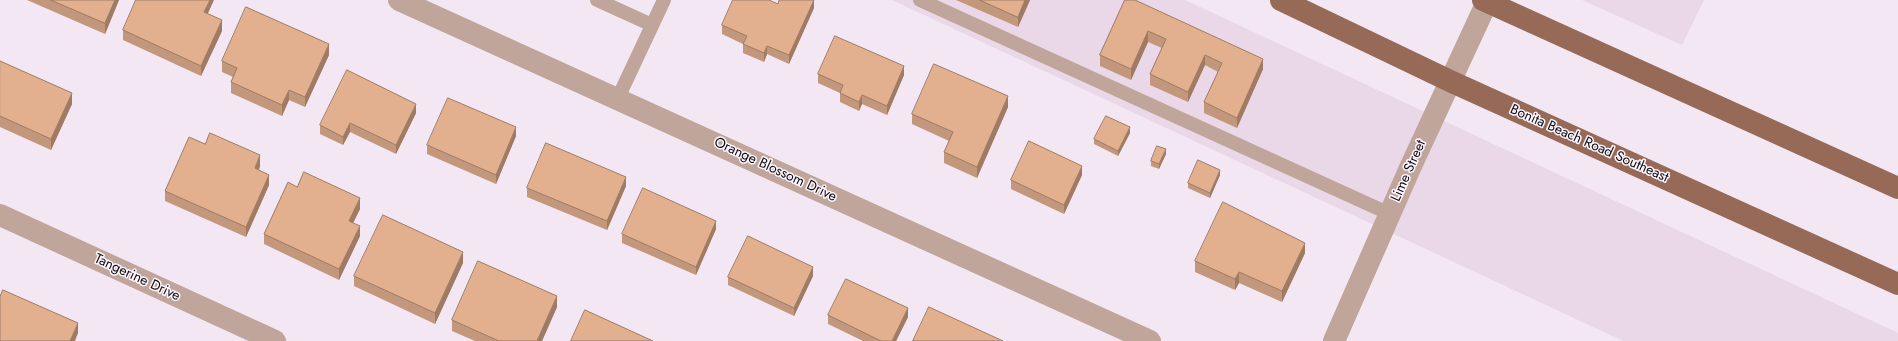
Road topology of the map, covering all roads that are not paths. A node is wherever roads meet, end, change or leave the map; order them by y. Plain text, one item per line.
1 (399, 0) edge
2 (597, 0) edge
3 (664, 0) edge
4 (920, 0) edge
5 (1281, 0) edge
6 (1486, 1) edge
7 (652, 25) junction
8 (1450, 81) junction
9 (618, 98) junction
10 (1898, 188) edge
11 (1390, 214) junction
12 (0, 215) edge
13 (1898, 284) edge
14 (275, 341) edge
15 (1150, 341) edge
16 (1334, 341) edge

1 - 9 street, Orange Blossom Drive
2 - 7 lane
3 - 7 lane
4 - 11 lane
5 - 8 main road, Bonita Beach Road Southeast
6 - 8 street, Lime Street
6 - 10 main road
7 - 9 lane
8 - 11 street, Lime Street
8 - 13 main road, Bonita Beach Road Southeast
9 - 15 street, Orange Blossom Drive
11 - 16 street, Lime Street
12 - 14 street, Tangerine Drive

